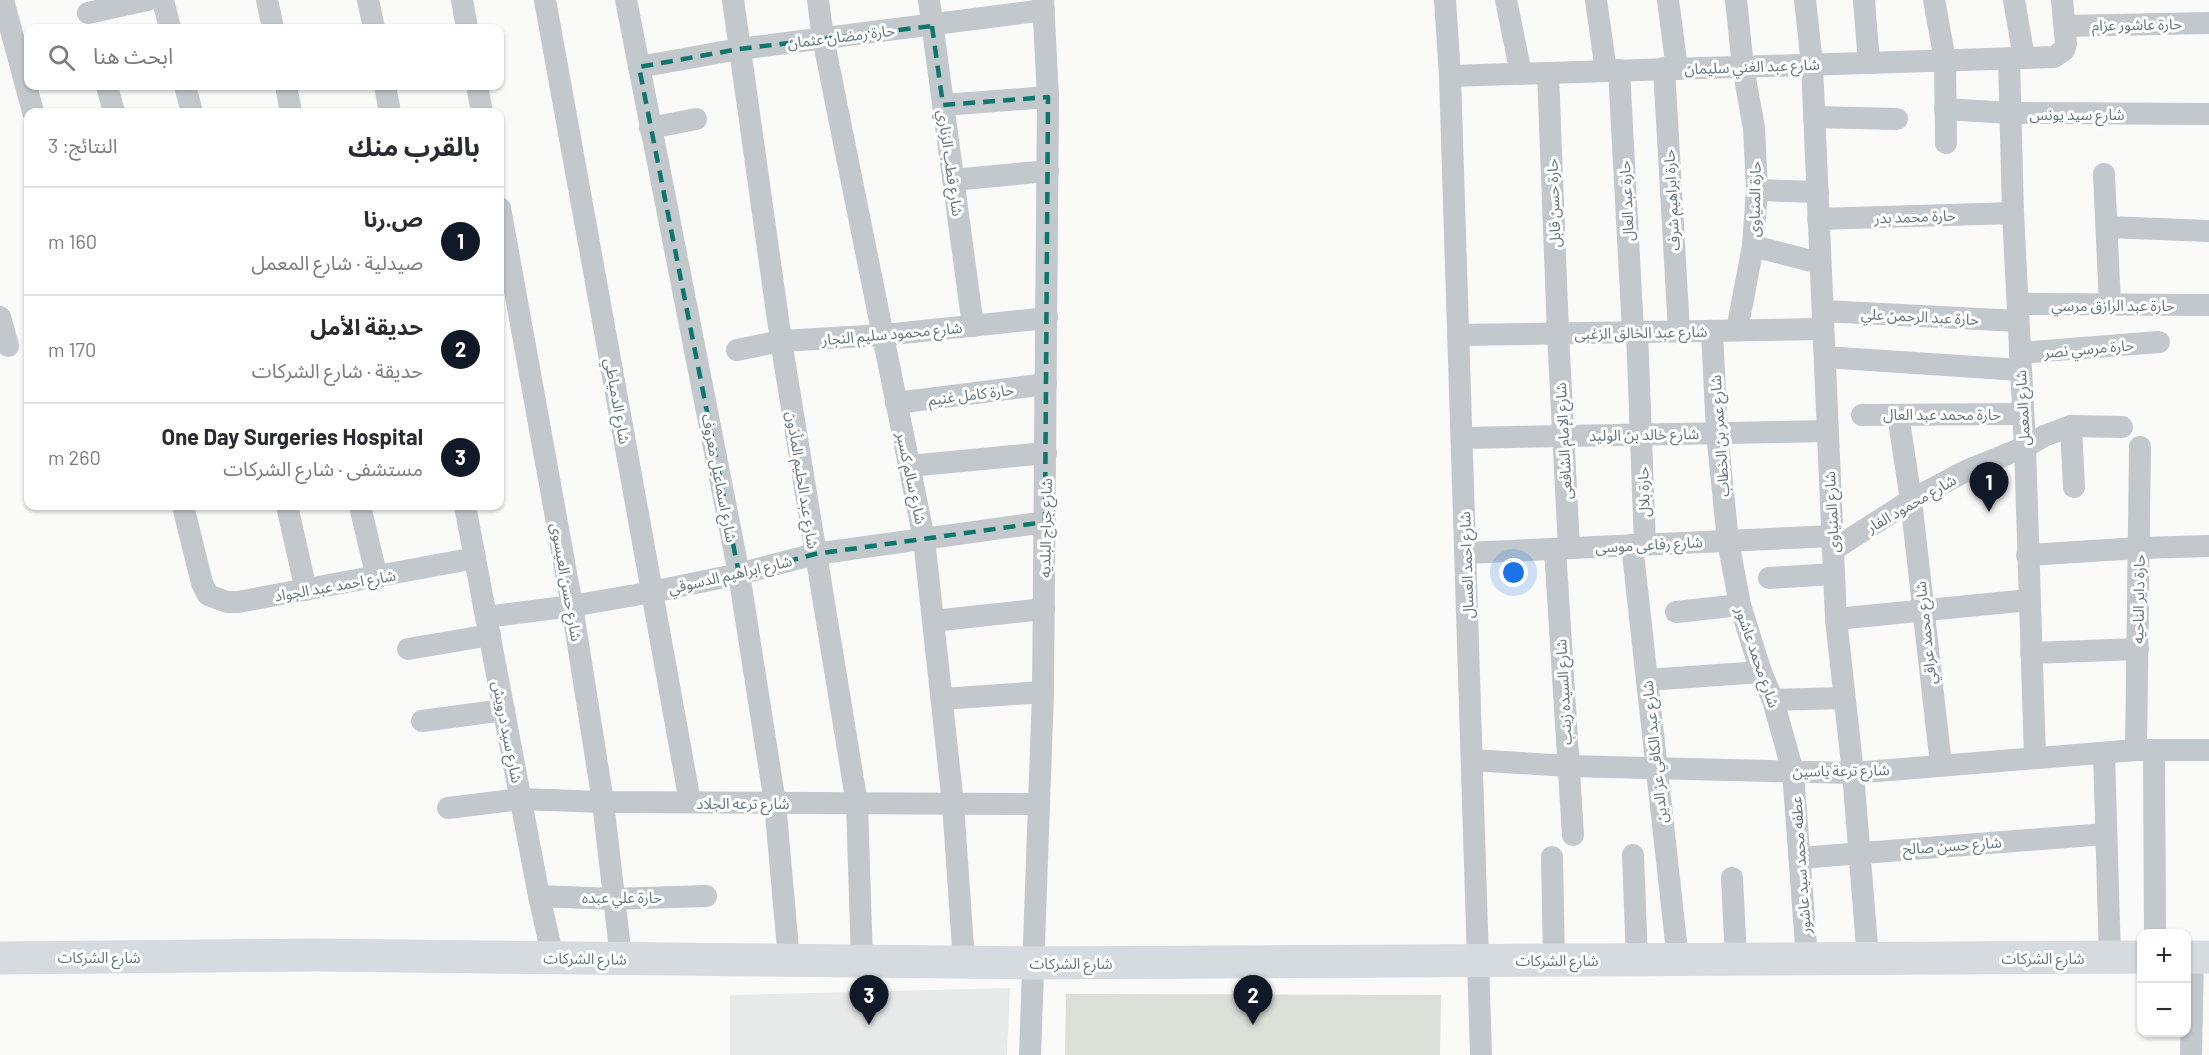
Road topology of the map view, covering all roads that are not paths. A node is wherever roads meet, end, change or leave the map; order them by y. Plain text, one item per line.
1 (3, 0) edge
2 (147, 0) edge
3 (163, 0) edge
4 (267, 0) edge
5 (368, 0) edge
6 (462, 0) edge
7 (545, 0) edge
8 (733, 0) edge
9 (818, 0) edge
10 (929, 0) edge
11 (1445, 0) edge
12 (1506, 0) edge
13 (1596, 0) edge
14 (1668, 0) edge
15 (1736, 0) edge
16 (1805, 0) edge
17 (1864, 0) edge
18 (1934, 0) edge
19 (2014, 0) edge
20 (2062, 0) edge
21 (631, 1) edge
22 (1043, 5) edge
23 (88, 14) edge
24 (2209, 23) edge
25 (169, 24) edge
26 (272, 24) edge
27 (373, 24) edge
28 (466, 24) edge
29 (932, 26) junction
30 (2065, 26) junction
31 (823, 38) junction
32 (739, 49) junction
33 (2016, 58) junction
34 (1945, 60) junction
35 (1869, 63) junction
36 (1812, 64) junction
37 (1743, 67) junction
38 (639, 68) junction
39 (1670, 68) junction
40 (1612, 71) junction
41 (1548, 73) junction
42 (1521, 74) junction
43 (1450, 76) junction
44 (24, 78) edge
45 (27, 90) edge
46 (108, 90) edge
47 (186, 90) edge
48 (286, 90) edge
49 (386, 90) edge
50 (478, 90) edge
51 (1048, 97) junction
52 (943, 105) junction
53 (32, 108) edge
54 (113, 108) edge
55 (191, 108) edge
56 (290, 108) edge
57 (389, 108) edge
58 (481, 108) edge
59 (1945, 109) junction
60 (2010, 113) junction
61 (2209, 114) edge
62 (1814, 117) junction
63 (696, 119) dead end
64 (1897, 119) dead end
65 (650, 128) junction
66 (1946, 143) dead end
67 (1048, 171) junction
68 (2104, 174) dead end
69 (953, 180) junction
70 (1757, 190) junction
71 (1818, 192) junction
72 (2013, 213) junction
73 (1818, 219) junction
74 (2107, 226) junction
75 (2209, 231) edge
76 (1753, 246) junction
77 (504, 254) edge
78 (1819, 263) junction
79 (506, 277) edge
80 (2110, 305) junction
81 (2209, 305) edge
82 (2018, 312) junction
83 (0, 317) edge
84 (1047, 318) junction
85 (1823, 320) junction
86 (973, 326) junction
87 (1737, 330) junction
88 (1679, 331) junction
89 (1712, 331) junction
90 (1635, 332) junction
91 (1558, 333) junction
92 (884, 335) junction
93 (1458, 335) junction
94 (781, 341) junction
95 (2159, 342) dead end
96 (12, 345) edge
97 (737, 350) dead end
98 (1825, 357) junction
99 (2020, 361) junction
100 (1046, 384) junction
101 (896, 403) junction
102 (2022, 414) junction
103 (1862, 415) dead end
104 (1898, 415) junction
105 (2071, 426) junction
106 (2122, 427) dead end
107 (1827, 431) junction
108 (1718, 433) junction
109 (1641, 434) junction
110 (1563, 436) junction
111 (1462, 438) junction
112 (2025, 447) junction
113 (2140, 447) dead end
114 (1046, 453) junction
115 (909, 466) junction
116 (2074, 487) dead end
117 (1911, 500) junction
118 (184, 510) edge
119 (288, 510) edge
120 (361, 510) edge
121 (466, 510) edge
122 (1045, 522) junction
123 (924, 539) junction
124 (1728, 541) junction
125 (1833, 543) junction
126 (1639, 545) junction
127 (2209, 546) edge
128 (1562, 548) junction
129 (2139, 548) junction
130 (1465, 553) junction
131 (815, 554) junction
132 (2027, 555) junction
133 (475, 558) junction
134 (739, 574) junction
135 (1833, 574) junction
136 (377, 578) junction
137 (1769, 578) dead end
138 (306, 590) junction
139 (652, 592) junction
140 (2029, 600) junction
141 (1740, 605) junction
142 (572, 606) junction
143 (1044, 609) junction
144 (1923, 610) junction
145 (1676, 612) dead end
146 (1836, 619) junction
147 (933, 621) junction
148 (488, 626) junction
149 (408, 649) dead end
150 (2138, 649) junction
151 (2031, 653) junction
152 (1761, 672) junction
153 (1647, 680) junction
154 (1043, 692) junction
155 (1844, 698) junction
156 (942, 699) junction
157 (1773, 700) junction
158 (504, 710) junction
159 (422, 720) dead end
160 (2209, 750) edge
161 (2145, 751) junction
162 (2104, 753) junction
163 (2035, 757) junction
164 (1472, 760) junction
165 (1941, 765) junction
166 (1568, 766) junction
167 (1655, 769) junction
168 (1794, 772) junction
169 (1853, 773) junction
170 (521, 799) junction
171 (603, 802) junction
172 (690, 802) junction
173 (776, 803) junction
174 (857, 804) junction
175 (953, 804) junction
176 (1038, 804) junction
177 (448, 808) dead end
178 (2105, 834) junction
179 (1573, 835) dead end
180 (1859, 853) junction
181 (1633, 855) dead end
182 (1552, 857) dead end
183 (1800, 858) junction
184 (1732, 878) dead end
185 (539, 896) junction
186 (706, 896) dead end
187 (613, 899) junction
188 (2155, 929) edge
189 (2196, 957) edge
190 (0, 958) edge
191 (553, 958) junction
192 (621, 958) junction
193 (2126, 958) edge
194 (1736, 959) junction
195 (1807, 959) junction
196 (1868, 959) junction
197 (789, 960) junction
198 (1479, 960) junction
199 (1554, 960) junction
200 (1637, 960) junction
201 (1678, 960) junction
202 (862, 961) junction
203 (963, 962) junction
204 (1033, 963) junction
205 (1030, 1055) edge
206 (1481, 1055) edge
207 (2192, 1055) edge

1 - 44 street
2 - 23 street
3 - 25 street
4 - 26 street
5 - 27 street
6 - 28 street
7 - 139 street, شارع الدمياطي
8 - 32 street, شارع عبد الحليم المأذون
9 - 31 street, شارع سالم كسبر
10 - 29 street, شارع قطب الزناري
11 - 43 street, شارع احمد العسال
12 - 42 street
13 - 40 street, حارة عبد العال
14 - 39 street, حارة ابراهيم شرف
15 - 37 street, حارة المنياوى
16 - 36 street, شارع المنياوى
17 - 35 street
18 - 34 street
19 - 33 street, شارع المعمل
20 - 30 street
21 - 38 street, شارع اسماعيل معروف
22 - 29 street, حارة رمضان عثمان
22 - 51 street, شارع جراج البلديه
24 - 30 street, حارة عاشور عزام
29 - 31 street, حارة رمضان عثمان
29 - 52 street, شارع قطب الزناري
30 - 33 street, شارع عبد الغني سليمان
31 - 32 street, حارة رمضان عثمان
31 - 92 street, شارع سالم كسبر
32 - 38 street, حارة رمضان عثمان
32 - 94 street, شارع عبد الحليم المأذون
33 - 34 street, شارع عبد الغني سليمان
33 - 60 street, شارع المعمل
34 - 35 street, شارع عبد الغني سليمان
34 - 59 street
35 - 36 street, شارع عبد الغني سليمان
36 - 37 street, شارع عبد الغني سليمان
36 - 62 street, شارع المنياوى
37 - 39 street, شارع عبد الغني سليمان
37 - 70 street, حارة المنياوى
38 - 65 street, شارع اسماعيل معروف
39 - 40 street, شارع عبد الغني سليمان
39 - 88 street, حارة ابراهيم شرف
40 - 41 street, شارع عبد الغني سليمان
40 - 90 street, حارة عبد العال
41 - 42 street, شارع عبد الغني سليمان
41 - 91 street, حارة حسن قابل
42 - 43 street, شارع عبد الغني سليمان
43 - 93 street, شارع احمد العسال
45 - 53 street
46 - 54 street
47 - 55 street
48 - 56 street
49 - 57 street
50 - 58 street
51 - 52 street
51 - 67 street, شارع جراج البلديه
52 - 69 street, شارع قطب الزناري
59 - 60 street, شارع سيد يونس
59 - 66 street
60 - 61 street, شارع سيد يونس
60 - 72 street, شارع المعمل
62 - 64 street
62 - 71 street, شارع المنياوى
63 - 65 street
65 - 134 street, شارع اسماعيل معروف
67 - 69 street
67 - 84 street, شارع جراج البلديه
68 - 74 street
69 - 86 street, شارع قطب الزناري
70 - 71 street
70 - 76 street, حارة المنياوى
71 - 73 street, شارع المنياوى
72 - 73 street, حارة محمد بدر
72 - 82 street, شارع المعمل
73 - 78 street, شارع المنياوى
74 - 75 street
74 - 80 street
76 - 78 street
76 - 87 street, حارة المنياوى
77 - 79 street, شارع حسن العيسوى
78 - 85 street, شارع المنياوى
79 - 142 street, شارع حسن العيسوى
80 - 81 street, حارة عبد الرازق مرسي
80 - 82 street, حارة عبد الرازق مرسي
82 - 85 street, حارة عبد الرحمن علي
82 - 99 street, شارع المعمل
83 - 96 street
84 - 86 street, شارع محمود سليم النجار
84 - 100 street, شارع جراج البلديه
85 - 87 street, شارع عبد الخالق الزغبى
85 - 98 street, شارع المنياوى
86 - 92 street, شارع محمود سليم النجار
87 - 89 street, شارع عبد الخالق الزغبى
88 - 89 street, شارع عبد الخالق الزغبى
88 - 90 street, شارع عبد الخالق الزغبى
89 - 108 street, شارع عمر بن الخطاب
90 - 91 street, شارع عبد الخالق الزغبى
90 - 109 street, حارة بلال
91 - 93 street, شارع عبد الخالق الزغبى
91 - 110 street, شارع الإمام الشافعى
92 - 94 street, شارع محمود سليم النجار
92 - 101 street, شارع سالم كسبر
93 - 111 street, شارع احمد العسال
94 - 97 street, شارع محمود سليم النجار
94 - 131 street, شارع عبد الحليم المأذون
95 - 99 street, حارة مرسي نصر
98 - 99 street, حارة مرسي نصر
98 - 107 street, شارع المنياوى
99 - 102 street, شارع المعمل
100 - 101 street, حارة كامل غنيم
100 - 114 street, شارع جراج البلديه
101 - 115 street, شارع سالم كسبر
102 - 104 street, حارة محمد عبد العال
102 - 112 street, شارع المعمل
103 - 104 street, حارة محمد عبد العال
104 - 117 street, شارع محمد عراقي
105 - 106 street
105 - 112 street, شارع محمود الفار
105 - 116 street
107 - 108 street, شارع خالد بن الوليد
107 - 125 street, شارع المنياوى
108 - 109 street, شارع خالد بن الوليد
108 - 124 street, شارع عمر بن الخطاب
109 - 110 street, شارع خالد بن الوليد
109 - 126 street, حارة بلال
110 - 111 street, شارع خالد بن الوليد
110 - 128 street, شارع الإمام الشافعى
111 - 130 street, شارع احمد العسال
112 - 117 street, شارع محمود الفار
112 - 132 street, شارع المعمل
113 - 129 street, حارة داير الناحيه
114 - 115 street
114 - 122 street, شارع جراج البلديه
115 - 123 street, شارع سالم كسبر
117 - 125 street, شارع محمود الفار
117 - 144 street, شارع محمد عراقي
118 - 138 street, شارع احمد عبد الجواد
119 - 138 street
120 - 136 street
121 - 133 street, شارع سيد درويش
122 - 123 street, شارع ابراهيم الدسوقي
122 - 143 street, شارع جراج البلديه
123 - 131 street, شارع ابراهيم الدسوقي
123 - 147 street, شارع سالم كسبر
124 - 125 street, شارع رفاعى موسى
124 - 126 street, شارع رفاعى موسى
124 - 141 street, شارع محمد عاشور
125 - 135 street, شارع المنياوى
126 - 128 street, شارع رفاعى موسى
126 - 153 street, شارع عبد الكافي عز الدين
127 - 129 street
128 - 130 street, شارع رفاعى موسى
128 - 166 street, شارع السيده زينب
129 - 132 street
129 - 150 street, حارة داير الناحيه
130 - 164 street, شارع احمد العسال
131 - 134 street, شارع ابراهيم الدسوقي
131 - 174 street, شارع عبد الحليم المأذون
132 - 140 street, شارع المعمل
133 - 136 street, شارع احمد عبد الجواد
133 - 148 street, شارع سيد درويش
134 - 139 street, شارع ابراهيم الدسوقي
134 - 173 street, شارع اسماعيل معروف
135 - 137 street
135 - 146 street, شارع المنياوى
136 - 138 street, شارع احمد عبد الجواد
139 - 142 street, شارع ابراهيم الدسوقي
139 - 172 street, شارع الدمياطي
140 - 144 street
140 - 151 street, شارع المعمل
141 - 145 street
141 - 152 street, شارع محمد عاشور
142 - 148 street, شارع ابراهيم الدسوقي
142 - 171 street, شارع حسن العيسوى
143 - 147 street
143 - 154 street, شارع جراج البلديه
144 - 146 street
144 - 165 street, شارع محمد عراقي
146 - 155 street, شارع المنياوى
147 - 156 street, شارع سالم كسبر
148 - 149 street, شارع ابراهيم الدسوقي
148 - 158 street, شارع سيد درويش
150 - 151 street
150 - 161 street, حارة داير الناحيه
151 - 163 street, شارع المعمل
152 - 153 street
152 - 157 street, شارع محمد عاشور
153 - 167 street, شارع عبد الكافي عز الدين
154 - 156 street
154 - 176 street, شارع جراج البلديه
155 - 157 street
155 - 169 street, شارع المنياوى
156 - 175 street, شارع سالم كسبر
157 - 168 street, شارع محمد عاشور
158 - 159 street
158 - 170 street, شارع سيد درويش
160 - 161 street, شارع ترعة ياسين
161 - 162 street, شارع ترعة ياسين
161 - 188 street, حارة داير الناحيه
162 - 163 street, شارع ترعة ياسين
162 - 178 street
163 - 165 street, شارع ترعة ياسين
164 - 166 street, شارع ترعة ياسين
164 - 198 street, شارع احمد العسال
165 - 169 street, شارع ترعة ياسين
166 - 167 street, شارع ترعة ياسين
166 - 179 street, شارع السيده زينب
167 - 168 street, شارع ترعة ياسين
167 - 201 street, شارع عبد الكافي عز الدين
168 - 169 street, شارع ترعة ياسين
168 - 183 street, عطفه محمد سيد عاشور
169 - 180 street, شارع المنياوى
170 - 171 street, شارع ترعه الجلاد
170 - 177 street, شارع ترعه الجلاد
170 - 185 street, شارع سيد درويش
171 - 172 street, شارع ترعه الجلاد
171 - 187 street, شارع حسن العيسوى
172 - 173 street, شارع ترعه الجلاد
173 - 174 street, شارع ترعه الجلاد
173 - 197 street, شارع اسماعيل معروف
174 - 175 street, شارع ترعه الجلاد
174 - 202 street, شارع عبد الحليم المأذون
175 - 176 street, شارع ترعه الجلاد
175 - 203 street, شارع سالم كسبر
176 - 204 street, شارع جراج البلديه
178 - 180 street, شارع حسن صالح
178 - 193 street
180 - 183 street, شارع حسن صالح
180 - 196 street, شارع المنياوى
181 - 200 street
182 - 199 street
183 - 195 street, عطفه محمد سيد عاشور
184 - 194 street
185 - 187 street, حارة علي عبده
185 - 191 street, شارع سيد درويش
186 - 187 street, حارة علي عبده
187 - 192 street, شارع حسن العيسوى
189 - 207 street
190 - 191 main road, شارع الشركات
191 - 192 main road, شارع الشركات
192 - 197 main road, شارع الشركات
193 - 196 main road, شارع الشركات
194 - 195 main road, شارع الشركات
194 - 201 main road, شارع الشركات
195 - 196 main road, شارع الشركات
197 - 202 main road, شارع الشركات
198 - 199 main road, شارع الشركات
198 - 204 main road, شارع الشركات
198 - 206 street, شارع احمد العسال
199 - 200 main road, شارع الشركات
200 - 201 main road, شارع الشركات
202 - 203 main road, شارع الشركات
203 - 204 main road, شارع الشركات
204 - 205 street, شارع جراج البلديه

